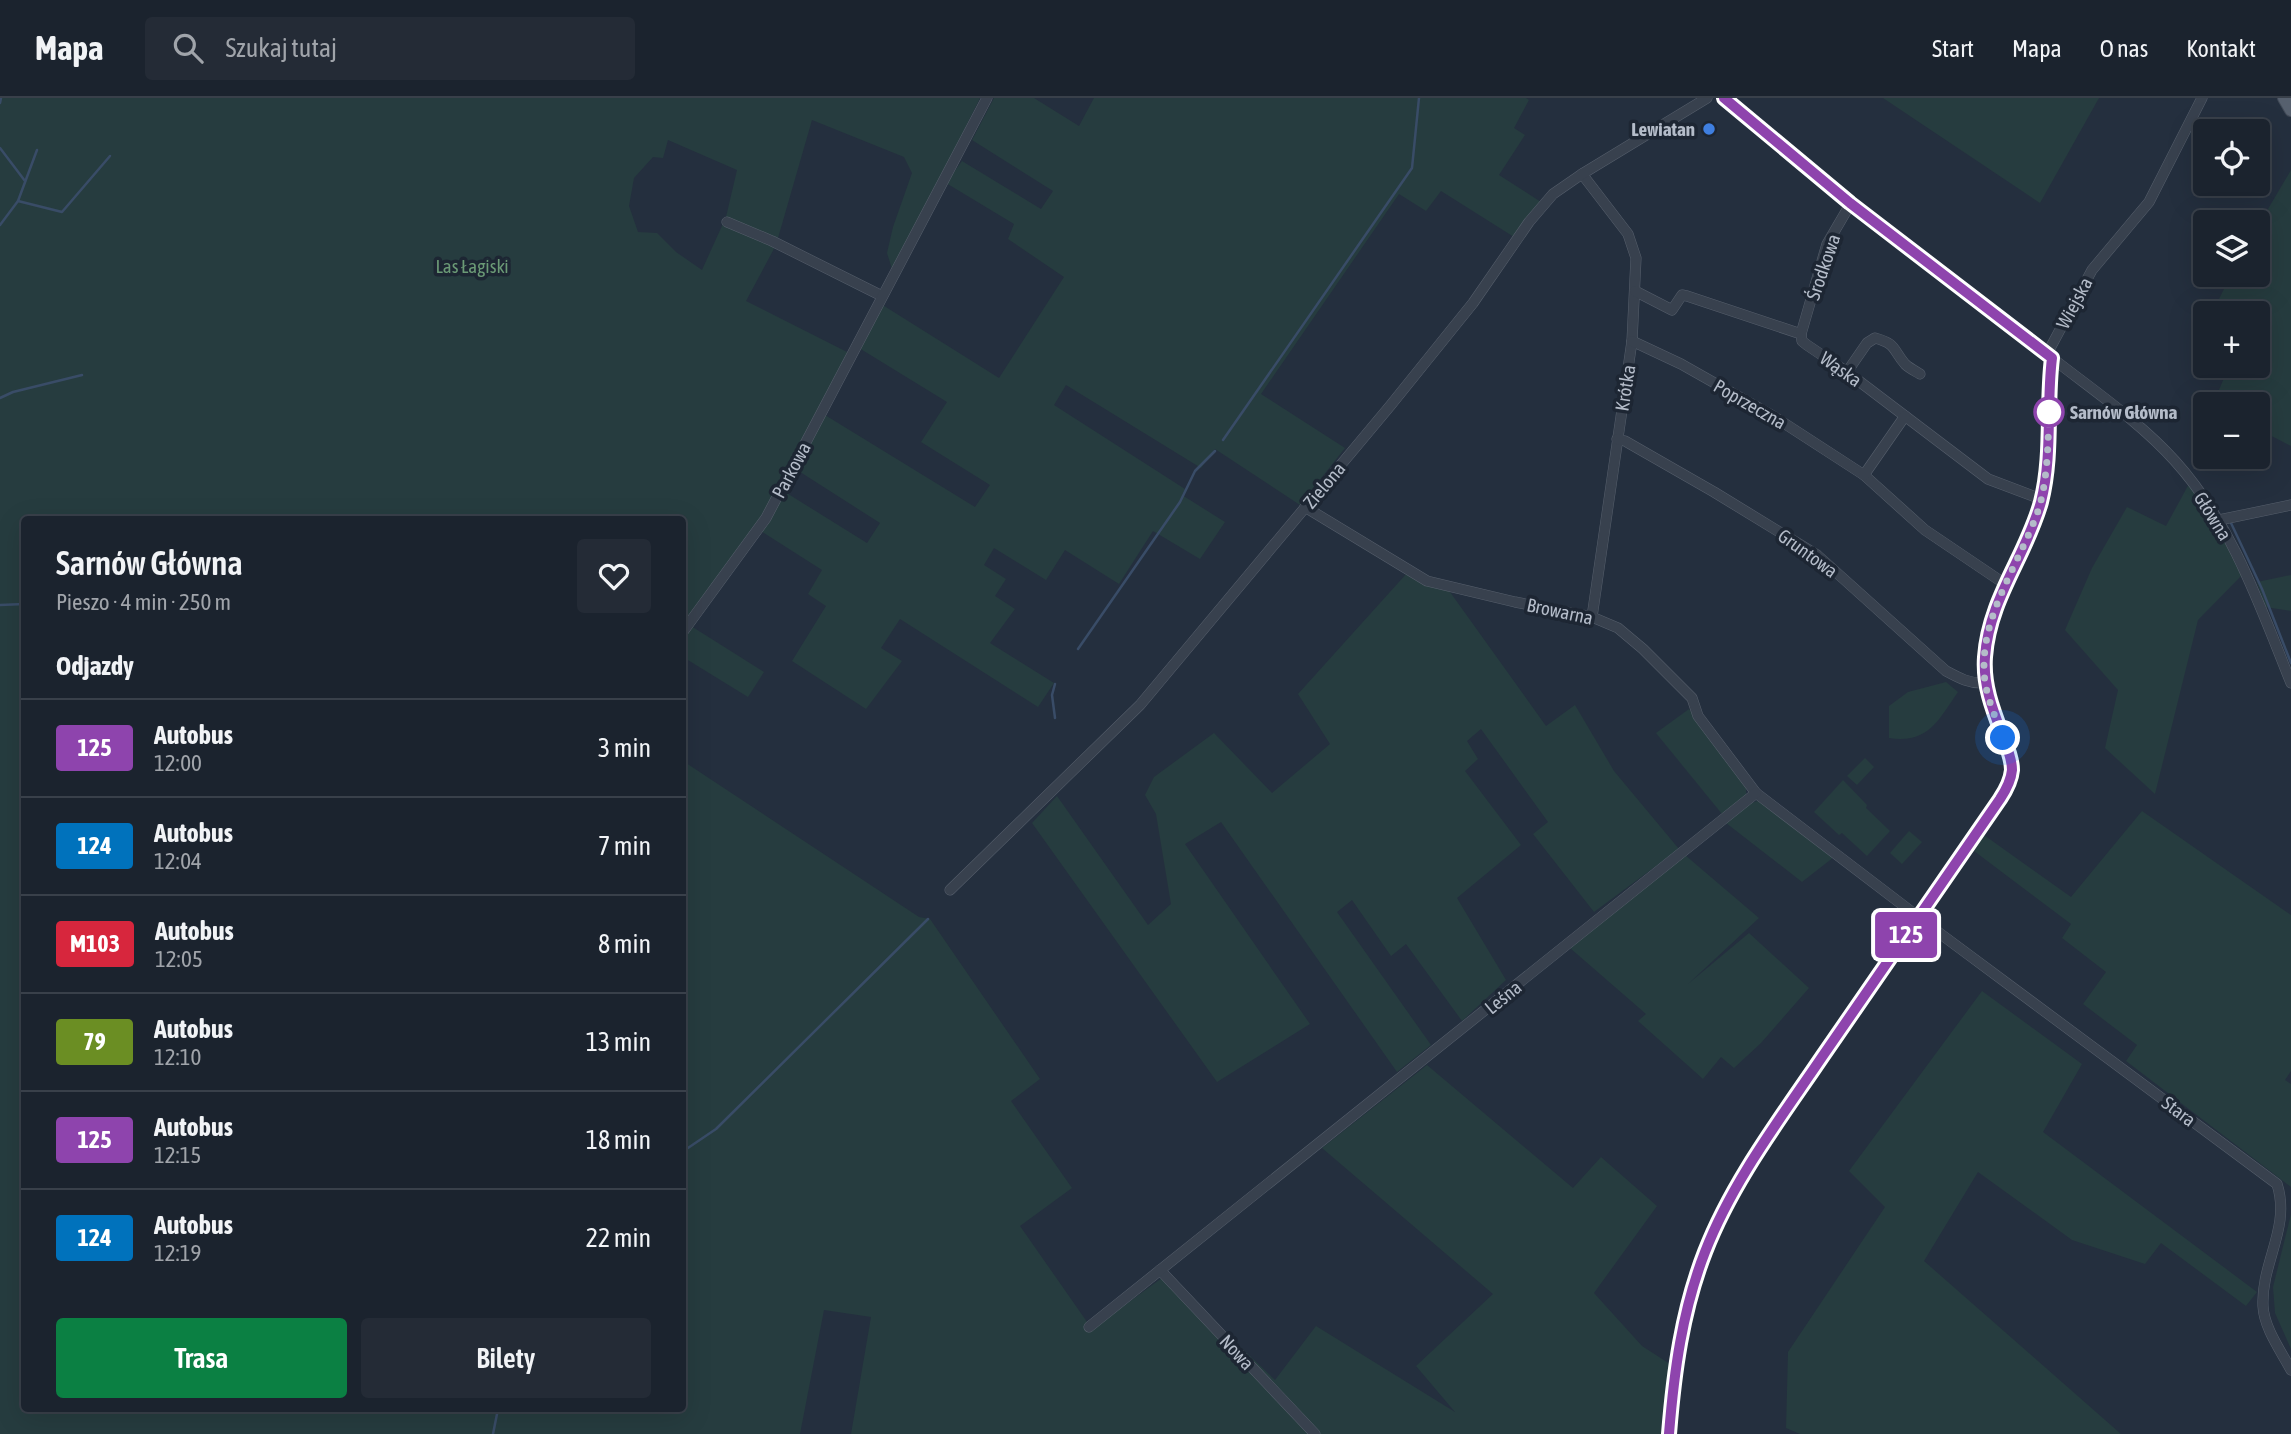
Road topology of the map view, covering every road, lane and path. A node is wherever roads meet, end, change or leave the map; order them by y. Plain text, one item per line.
1 (987, 98) edge
2 (1707, 98) edge
3 (1724, 98) edge
4 (2202, 98) edge
5 (2284, 98) edge
6 (2291, 110) edge
7 (1582, 174) junction
8 (1850, 203) junction
9 (727, 222) dead end
10 (1635, 291) junction
11 (882, 296) junction
12 (1801, 334) junction
13 (1632, 341) junction
14 (2049, 356) junction
15 (1847, 372) junction
16 (1920, 374) dead end
17 (1905, 416) junction
18 (1617, 439) junction
19 (1864, 475) junction
20 (2041, 499) junction
21 (2291, 505) edge
22 (1305, 507) junction
23 (2219, 520) junction
24 (2004, 584) junction
25 (1592, 617) junction
26 (686, 628) edge
27 (1985, 683) junction
28 (2291, 683) edge
29 (1756, 793) junction
30 (950, 890) dead end
31 (1919, 917) junction
32 (1160, 1270) junction
33 (1089, 1327) dead end
34 (2291, 1370) edge
35 (1315, 1434) edge
36 (1669, 1434) edge

1 - 11 street, Parkowa
2 - 7 street, Zielona
3 - 8 street, Główna
4 - 14 street, Wiejska
5 - 6 main road
7 - 10 street, Krótka
7 - 22 street, Zielona
8 - 12 street, Środkowa
8 - 14 street, Główna
9 - 11 street
10 - 12 street, Wąska
10 - 13 street, Krótka
11 - 26 street, Parkowa
12 - 15 street, Wąska
13 - 18 street, Krótka
13 - 19 street, Poprzeczna
14 - 20 street, Wiejska
14 - 23 street, Główna
15 - 16 street
15 - 17 street, Wąska
17 - 19 street
17 - 20 street, Wąska
18 - 25 street, Krótka
18 - 27 street, Gruntowa
19 - 24 street, Poprzeczna
20 - 24 street, Wiejska
21 - 23 street
22 - 25 street, Browarna
22 - 30 street, Zielona
23 - 28 street, Główna
24 - 27 street, Wiejska
25 - 29 street, Browarna
27 - 31 street, Wiejska
29 - 31 street
29 - 32 street, Leśna
31 - 34 street, Stara
31 - 36 street, Wiejska
32 - 33 street, Leśna
32 - 35 street, Nowa

